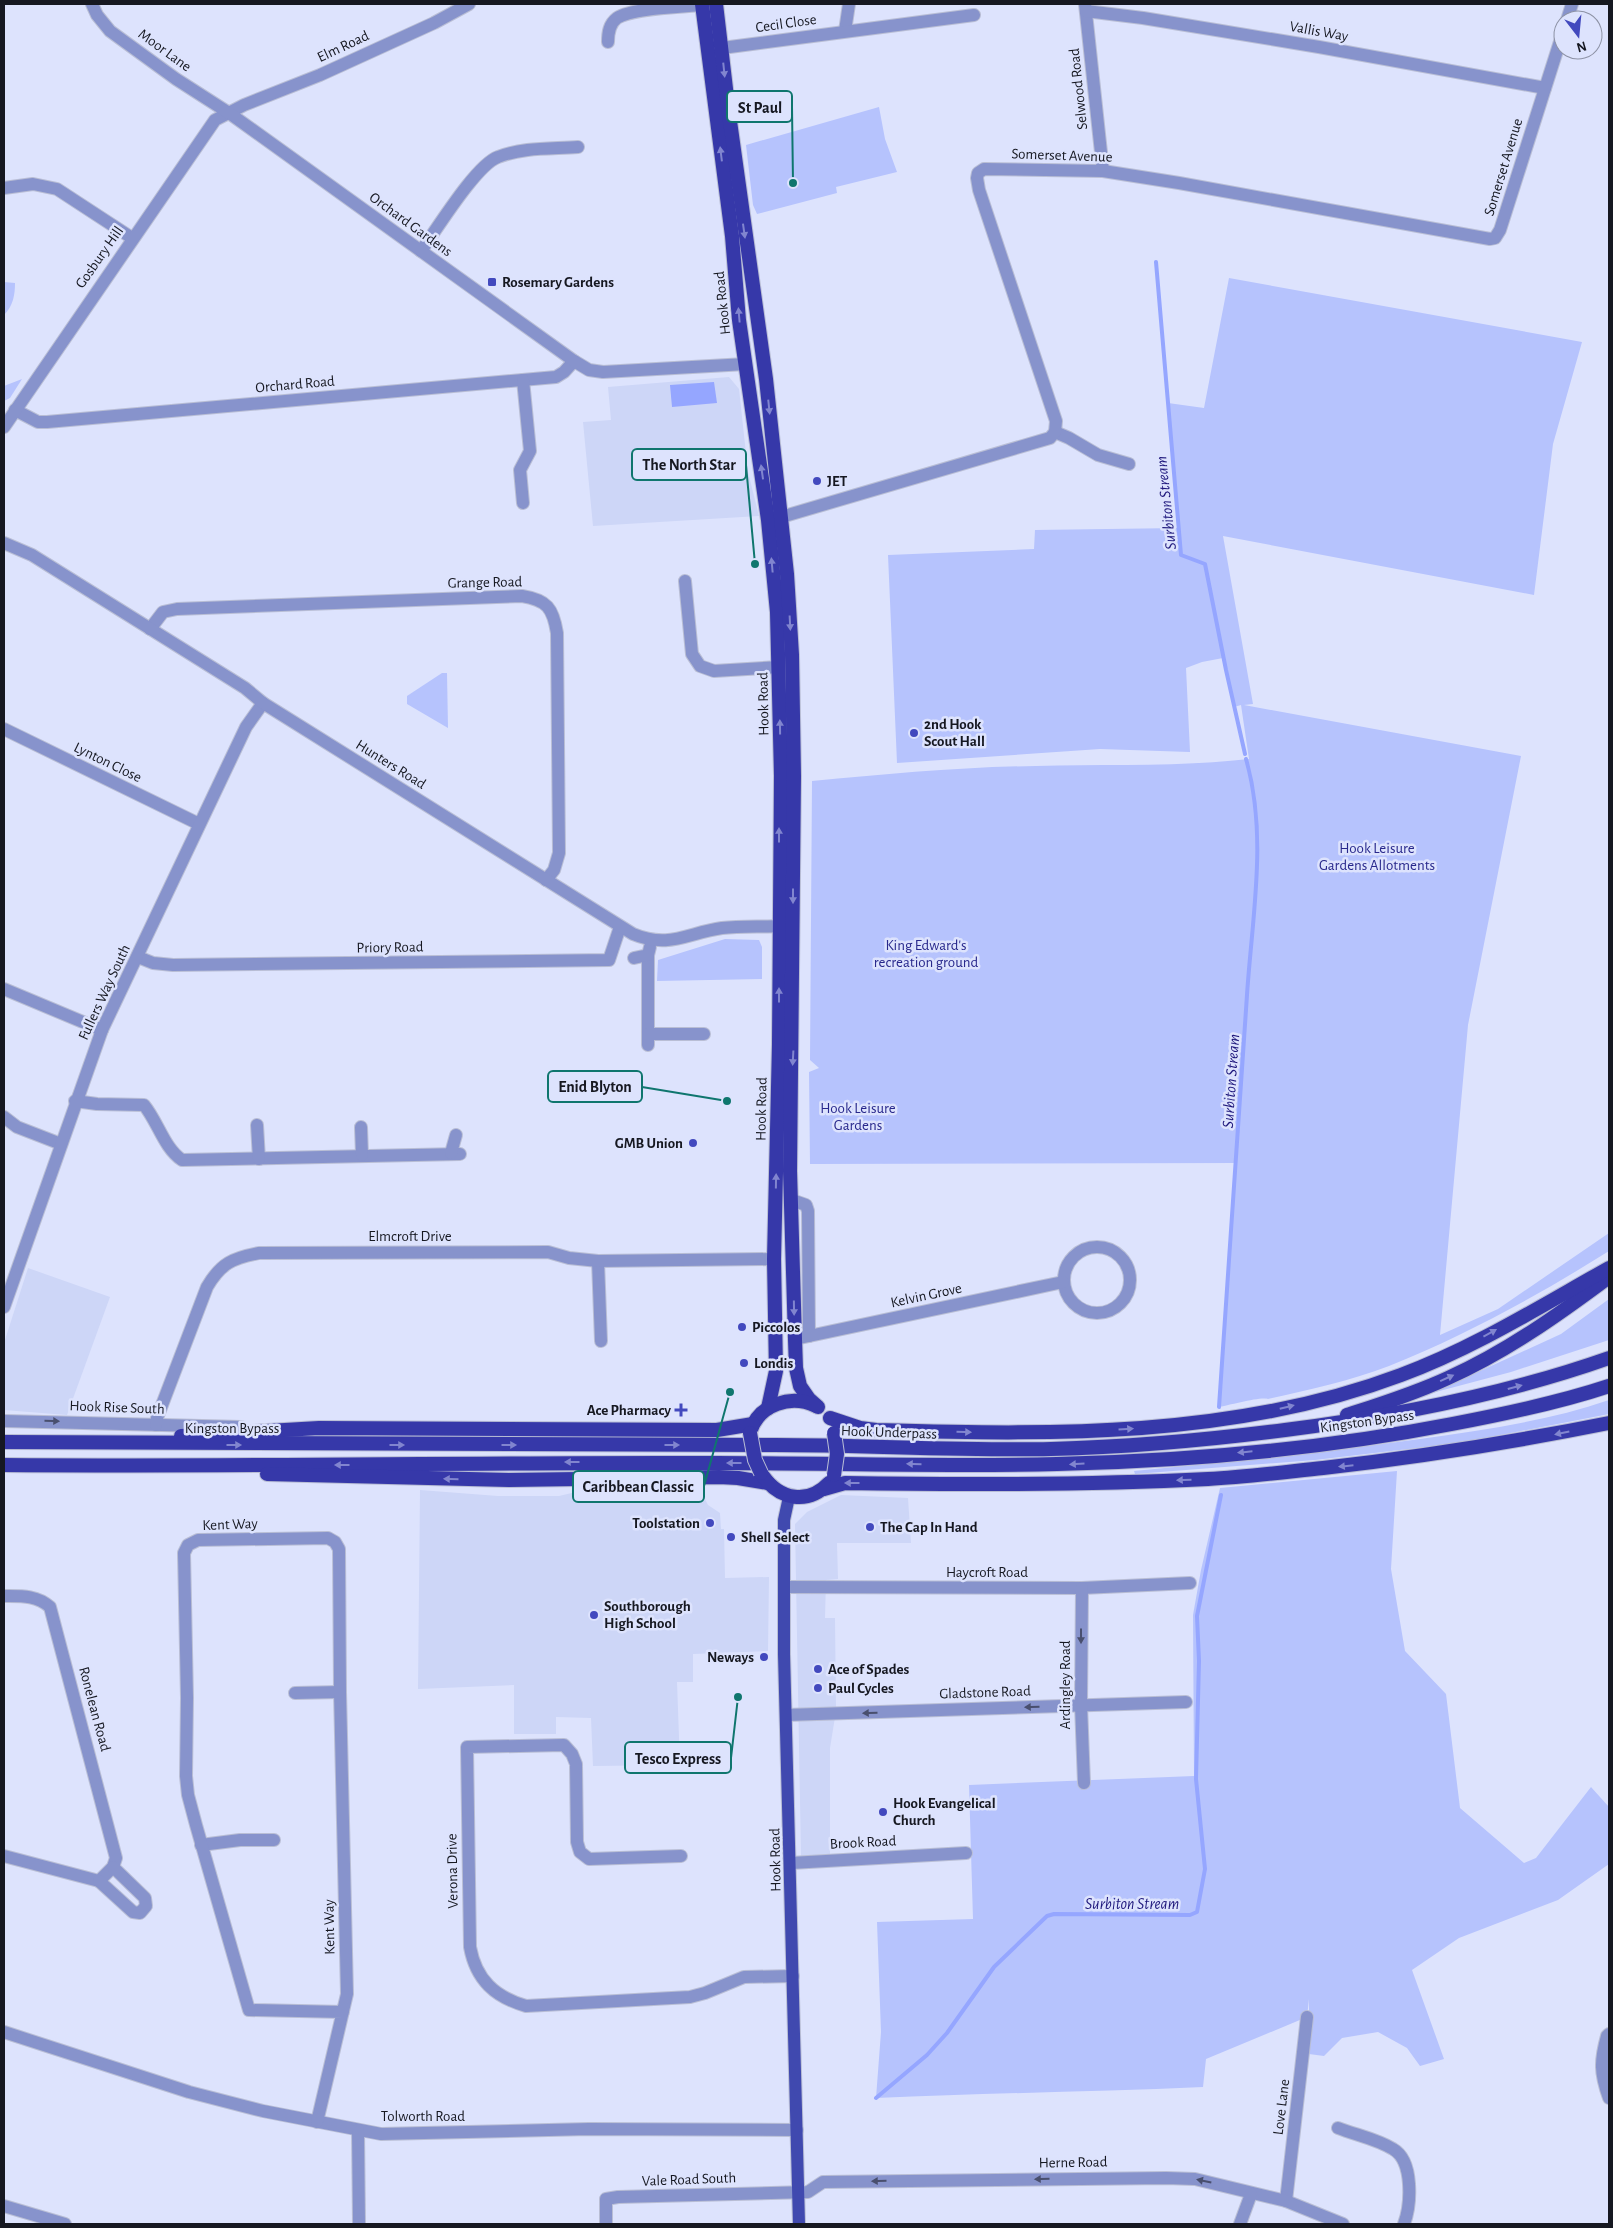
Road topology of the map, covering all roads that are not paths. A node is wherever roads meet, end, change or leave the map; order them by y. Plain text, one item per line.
1 (92, 4) edge
2 (470, 4) edge
3 (707, 4) edge
4 (849, 4) edge
5 (1086, 7) edge
6 (974, 15) dead end
7 (845, 31) junction
8 (608, 42) dead end
9 (722, 48) junction
10 (1554, 60) edge
11 (1545, 88) junction
12 (229, 113) junction
13 (578, 147) dead end
14 (1103, 172) junction
15 (4, 188) edge
16 (132, 238) junction
17 (421, 251) junction
18 (574, 361) junction
19 (746, 364) junction
20 (523, 380) junction
21 (15, 410) junction
22 (4, 425) edge
23 (1055, 432) junction
24 (1129, 464) dead end
25 (523, 503) dead end
26 (782, 517) junction
27 (768, 520) junction
28 (4, 543) edge
29 (685, 581) dead end
30 (150, 629) junction
31 (779, 667) junction
32 (263, 703) junction
33 (4, 729) edge
34 (199, 824) junction
35 (546, 880) junction
36 (780, 926) junction
37 (620, 927) junction
38 (652, 940) junction
39 (648, 955) junction
40 (138, 957) junction
41 (634, 958) dead end
42 (4, 989) edge
43 (102, 1030) junction
44 (704, 1034) dead end
45 (75, 1101) junction
46 (4, 1116) edge
47 (257, 1125) dead end
48 (361, 1127) dead end
49 (456, 1135) dead end
50 (60, 1144) junction
51 (362, 1155) junction
52 (258, 1158) junction
53 (792, 1200) junction
54 (774, 1259) junction
55 (598, 1262) junction
56 (1609, 1268) edge
57 (1609, 1277) edge
58 (1063, 1282) junction
59 (4, 1306) edge
60 (809, 1336) junction
61 (795, 1339) junction
62 (601, 1341) dead end
63 (1609, 1358) edge
64 (1609, 1386) edge
65 (818, 1407) junction
66 (768, 1408) junction
67 (830, 1418) junction
68 (4, 1420) edge
69 (1609, 1423) edge
70 (156, 1425) junction
71 (1316, 1426) junction
72 (319, 1428) junction
73 (751, 1428) junction
74 (4, 1442) edge
75 (63, 1442) junction
76 (460, 1445) joint
77 (1125, 1461) joint
78 (4, 1465) edge
79 (130, 1466) junction
80 (764, 1478) junction
81 (824, 1489) junction
82 (790, 1497) junction
83 (1190, 1583) dead end
84 (785, 1587) junction
85 (1082, 1588) junction
86 (4, 1596) edge
87 (340, 1692) junction
88 (295, 1693) dead end
89 (1186, 1702) dead end
90 (1081, 1705) junction
91 (786, 1715) junction
92 (1084, 1783) dead end
93 (274, 1840) dead end
94 (202, 1846) junction
95 (966, 1852) dead end
96 (4, 1856) edge
97 (681, 1856) dead end
98 (791, 1863) junction
99 (113, 1867) junction
100 (99, 1881) junction
101 (793, 1976) junction
102 (343, 2012) junction
103 (1307, 2017) dead end
104 (4, 2032) edge
105 (1609, 2034) edge
106 (1609, 2098) edge
107 (317, 2122) junction
108 (1338, 2128) dead end
109 (358, 2130) junction
110 (797, 2130) junction
111 (799, 2192) junction
112 (1251, 2194) junction
113 (1286, 2201) junction
114 (4, 2206) edge
115 (64, 2224) edge
116 (359, 2224) edge
117 (606, 2224) edge
118 (799, 2224) edge
119 (1240, 2224) edge
120 (1343, 2224) edge
121 (1404, 2224) edge

1 - 12 street, Moor Lane
2 - 12 street, Elm Road
3 - 8 street
3 - 9 highway, Hook Road
19 -> 3 highway, Hook Road
4 - 7 street
5 - 11 street, Vallis Way
5 - 14 street, Selwood Road
6 - 7 street, Cecil Close
7 - 9 street, Cecil Close
9 -> 26 highway, Hook Road
10 - 11 street, Somerset Avenue
11 - 14 street, Somerset Avenue
12 - 16 street, Gosbury Hill
12 - 17 street, Orchard Gardens
13 - 17 street
14 - 23 street, Somerset Avenue
15 - 16 street
16 - 21 street, Gosbury Hill
17 - 18 street, Orchard Gardens
18 - 19 street, Orchard Gardens
18 - 20 street, Orchard Road
27 -> 19 highway, Hook Road
20 - 21 street, Orchard Road
20 - 25 street
21 - 22 street, Gosbury Hill
23 - 24 street
23 - 26 street
26 - 27 street
26 -> 53 highway, Hook Road
31 -> 27 highway, Hook Road
28 - 30 street, Hunters Road
29 - 31 street
30 - 32 street, Hunters Road
30 - 35 street, Grange Road
36 -> 31 highway, Hook Road
32 - 34 street, Fullers Way South
32 - 35 street, Hunters Road
33 - 34 street, Lynton Close
34 - 40 street, Fullers Way South
35 - 37 street, Hunters Road
36 - 38 street, Hunters Road
54 -> 36 highway, Hook Road
37 - 38 street, Hunters Road
37 - 40 street, Priory Road
38 - 39 street
39 - 41 street
39 - 44 street
40 - 43 street, Fullers Way South
42 - 43 street
43 - 45 street, Fullers Way South
45 - 50 street, Fullers Way South
45 - 52 street
46 - 50 street
47 - 52 street
48 - 51 street
49 - 51 street
50 - 59 street, Fullers Way South
51 - 52 street
53 - 60 street
53 -> 61 highway, Hook Road
54 - 55 street, Elmcroft Drive
54 - 66 highway, Hook Road
55 - 62 street
55 - 70 street, Elmcroft Drive
67 -> 56 highway
71 -> 57 highway
58 - 58 street
58 - 60 street, Kelvin Grove
60 - 61 street, Kelvin Grove
61 - 65 highway, Hook Road
71 -> 63 highway
64 -> 77 highway, Kingston Bypass
65 - 66 highway
65 - 67 highway
66 - 73 highway
67 - 81 highway, bridge
68 -> 70 street, Hook Rise South
69 -> 81 highway
70 - 72 street, Hook Rise South
76 -> 71 highway, Hook Underpass
72 - 73 highway
72 - 75 highway
73 - 80 highway, bridge
74 - 75 highway, Kingston Bypass
75 -> 76 highway, Kingston Bypass
77 -> 79 highway, Hook Underpass
78 - 79 highway
80 -> 79 highway
80 - 82 highway
81 - 82 highway
82 - 84 main road, Hook Road
83 - 85 street, Haycroft Road
84 - 85 street, Haycroft Road
84 - 91 main road, Hook Road
85 -> 90 street, Ardingley Road
86 - 99 street, Ronelean Road
87 - 88 street
87 - 94 street, Kent Way
87 - 102 street, Kent Way
89 - 90 street, Gladstone Road
90 -> 91 street, Gladstone Road
90 - 92 street, Ardingley Road
91 - 98 main road, Hook Road
93 - 94 street
94 - 102 street, Kent Way
95 - 98 street, Brook Road
96 - 100 street
97 - 101 street, Verona Drive
98 - 101 main road, Hook Road
99 - 100 street
99 - 100 street
101 - 110 main road, Hook Road
102 - 107 street, Kent Way
103 - 113 street, Love Lane
104 - 107 street, Tolworth Road
105 - 106 street
107 - 109 street, Tolworth Road
108 - 121 street
109 - 110 street, Tolworth Road
109 - 116 street
110 - 111 main road, Hook Road
112 -> 111 street, Herne Road
111 - 117 street, Vale Road South
111 - 118 main road, Hook Road
112 - 113 street, Herne Road
112 - 119 street
113 - 120 street, Herne Road
114 - 115 street

